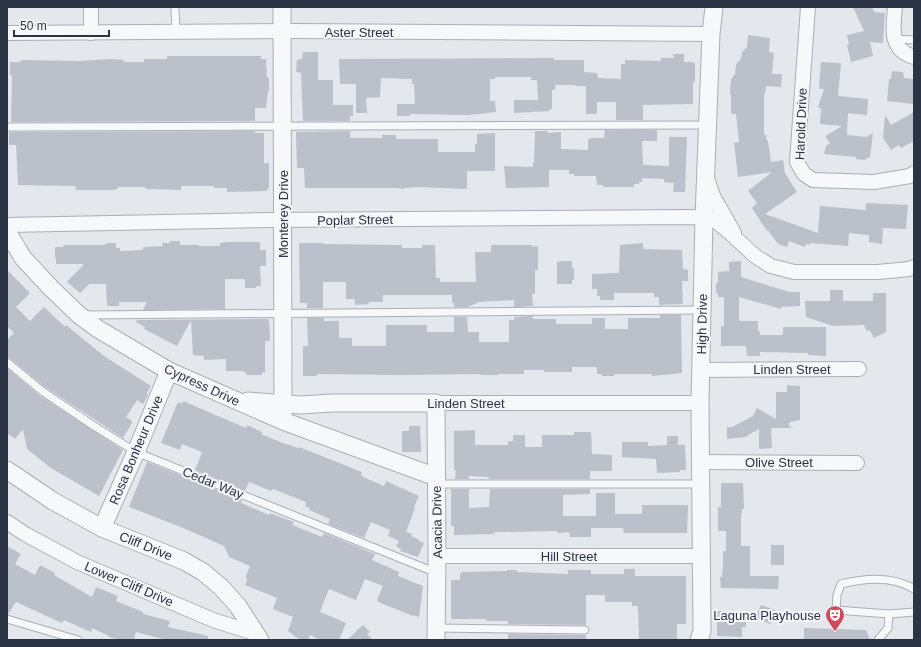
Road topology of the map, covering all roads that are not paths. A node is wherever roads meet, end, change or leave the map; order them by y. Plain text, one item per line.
1 (91, 7) edge
2 (175, 7) edge
3 (282, 7) edge
4 (714, 7) edge
5 (808, 7) edge
6 (895, 7) edge
7 (282, 32) junction
8 (7, 33) edge
9 (91, 33) junction
10 (176, 33) junction
11 (711, 34) junction
12 (894, 39) junction
13 (914, 40) edge
14 (914, 57) edge
15 (708, 125) junction
16 (283, 126) junction
17 (7, 127) edge
18 (914, 173) edge
19 (706, 175) junction
20 (704, 218) junction
21 (283, 221) junction
22 (7, 225) edge
23 (7, 232) edge
24 (740, 242) junction
25 (914, 267) edge
26 (702, 310) junction
27 (284, 314) junction
28 (79, 315) junction
29 (7, 362) edge
30 (859, 369) dead end
31 (701, 370) junction
32 (169, 371) junction
33 (232, 399) junction
34 (436, 403) junction
35 (284, 404) junction
36 (700, 404) junction
37 (283, 421) junction
38 (136, 452) junction
39 (701, 462) junction
40 (857, 463) dead end
41 (7, 470) edge
42 (436, 480) junction
43 (701, 484) junction
44 (7, 522) edge
45 (102, 528) junction
46 (437, 556) junction
47 (700, 556) junction
48 (437, 573) junction
49 (914, 589) edge
50 (914, 612) edge
51 (889, 614) junction
52 (7, 619) edge
53 (585, 630) dead end
54 (436, 634) edge
55 (262, 638) edge
56 (73, 640) edge
57 (699, 640) edge
58 (878, 640) edge

1 - 9 street
2 - 10 lane
3 - 7 street, Monterey Drive
4 - 11 street, High Drive
5 - 18 street, Harold Drive
6 - 12 street
7 - 10 street, Aster Street
7 - 11 street, Aster Street
7 - 16 street, Monterey Drive
8 - 9 street, Aster Street
9 - 10 street, Aster Street
11 - 15 street, High Drive
12 - 13 lane
12 - 14 street
15 - 16 lane
15 - 19 street, High Drive
16 - 17 lane
16 - 21 street, Monterey Drive
19 - 20 street, High Drive
19 - 24 street
20 - 21 street, Poplar Street
20 - 24 street
20 - 26 street, High Drive
21 - 22 street, Poplar Street
21 - 27 street, Monterey Drive
23 - 28 street, Cypress Drive
24 - 25 street
26 - 27 lane
26 - 31 street, High Drive
27 - 28 lane
27 - 35 street, Monterey Drive
28 - 32 street, Cypress Drive
29 - 38 lane, Cedar Way
30 - 31 street, Linden Street
31 - 36 street, High Drive
32 - 33 street, Cypress Drive
32 - 38 street, Rosa Bonheur Drive
33 - 35 street, Linden Street
33 - 37 street, Cypress Drive
34 - 35 street, Linden Street
34 - 36 street, Linden Street
34 - 42 street, Acacia Drive
35 - 37 street, Monterey Drive
36 - 39 street, High Drive
37 - 42 street, Cypress Drive
38 - 45 street, Rosa Bonheur Drive
38 - 48 lane, Cedar Way
39 - 40 street, Olive Street
39 - 43 street, High Drive
41 - 45 street, Cliff Drive
42 - 43 lane
42 - 46 street, Acacia Drive
43 - 47 street, High Drive
44 - 55 street, Lower Cliff Drive
45 - 55 street, Cliff Drive
46 - 47 street, Hill Street
46 - 48 street, Acacia Drive
47 - 57 street, High Drive
48 - 54 street, Acacia Drive
49 - 51 lane
50 - 51 lane
51 - 58 lane
52 - 56 lane
53 - 54 lane

